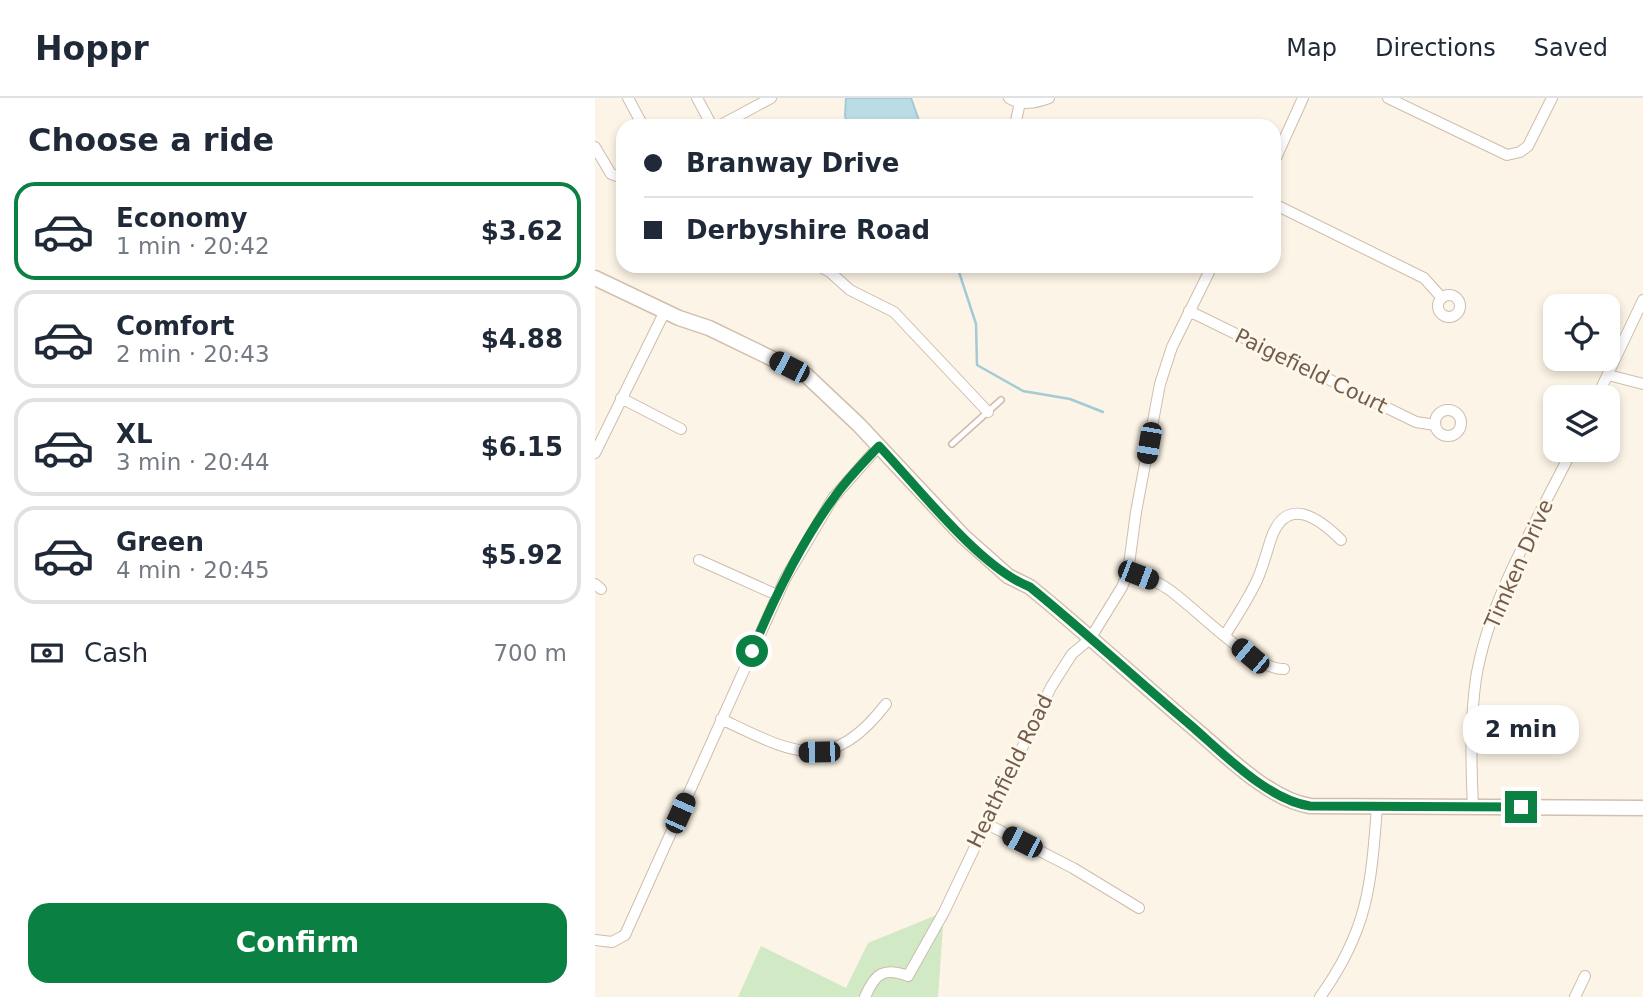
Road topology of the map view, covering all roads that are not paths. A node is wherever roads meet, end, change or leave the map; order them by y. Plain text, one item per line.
1 (628, 98) edge
2 (697, 98) edge
3 (771, 98) edge
4 (1009, 98) edge
5 (1049, 98) edge
6 (1303, 98) edge
7 (1388, 98) edge
8 (1552, 98) edge
9 (1020, 102) junction
10 (639, 119) edge
11 (708, 119) edge
12 (732, 119) edge
13 (1016, 119) edge
14 (595, 147) edge
15 (1281, 147) edge
16 (616, 176) edge
17 (1281, 207) edge
18 (831, 273) edge
19 (1208, 273) edge
20 (595, 278) edge
21 (1442, 298) dead end
22 (1643, 300) edge
23 (665, 311) junction
24 (1189, 311) junction
25 (1608, 375) junction
26 (1643, 384) edge
27 (1603, 385) edge
28 (621, 398) junction
29 (1000, 400) dead end
30 (988, 412) junction
31 (1435, 425) dead end
32 (681, 429) dead end
33 (952, 444) dead end
34 (879, 446) junction
35 (595, 453) edge
36 (1565, 462) edge
37 (1341, 540) dead end
38 (699, 560) dead end
39 (1128, 572) junction
40 (777, 595) junction
41 (1225, 635) junction
42 (1090, 639) junction
43 (1283, 669) dead end
44 (886, 704) dead end
45 (721, 719) junction
46 (1377, 807) junction
47 (1473, 807) junction
48 (1643, 808) edge
49 (985, 823) junction
50 (1139, 908) dead end
51 (595, 940) edge
52 (1585, 976) dead end
53 (865, 997) edge
54 (1320, 997) edge
55 (1576, 997) edge

1 - 10 street
2 - 11 street
3 - 12 street
4 - 9 street
5 - 9 street
6 - 15 street
7 - 8 street
9 - 13 street
14 - 16 street
17 - 21 street
18 - 30 street
19 - 24 street, Heathfield Road
20 - 23 street
22 - 25 street
23 - 28 street
23 - 34 street
24 - 31 street, Paigefield Court
24 - 39 street, Heathfield Road
25 - 26 street
25 - 27 street
28 - 32 street
28 - 35 street
29 - 30 lane
30 - 33 lane
34 - 40 street
34 - 42 street
36 - 47 street, Timken Drive
37 - 41 street
38 - 40 street
39 - 41 street
39 - 42 street, Heathfield Road
40 - 45 street
41 - 43 street
42 - 46 street
42 - 49 street, Heathfield Road
44 - 45 street
45 - 51 street
46 - 47 street
46 - 54 street
47 - 48 street
49 - 50 street
49 - 53 street, Heathfield Road
52 - 55 street

